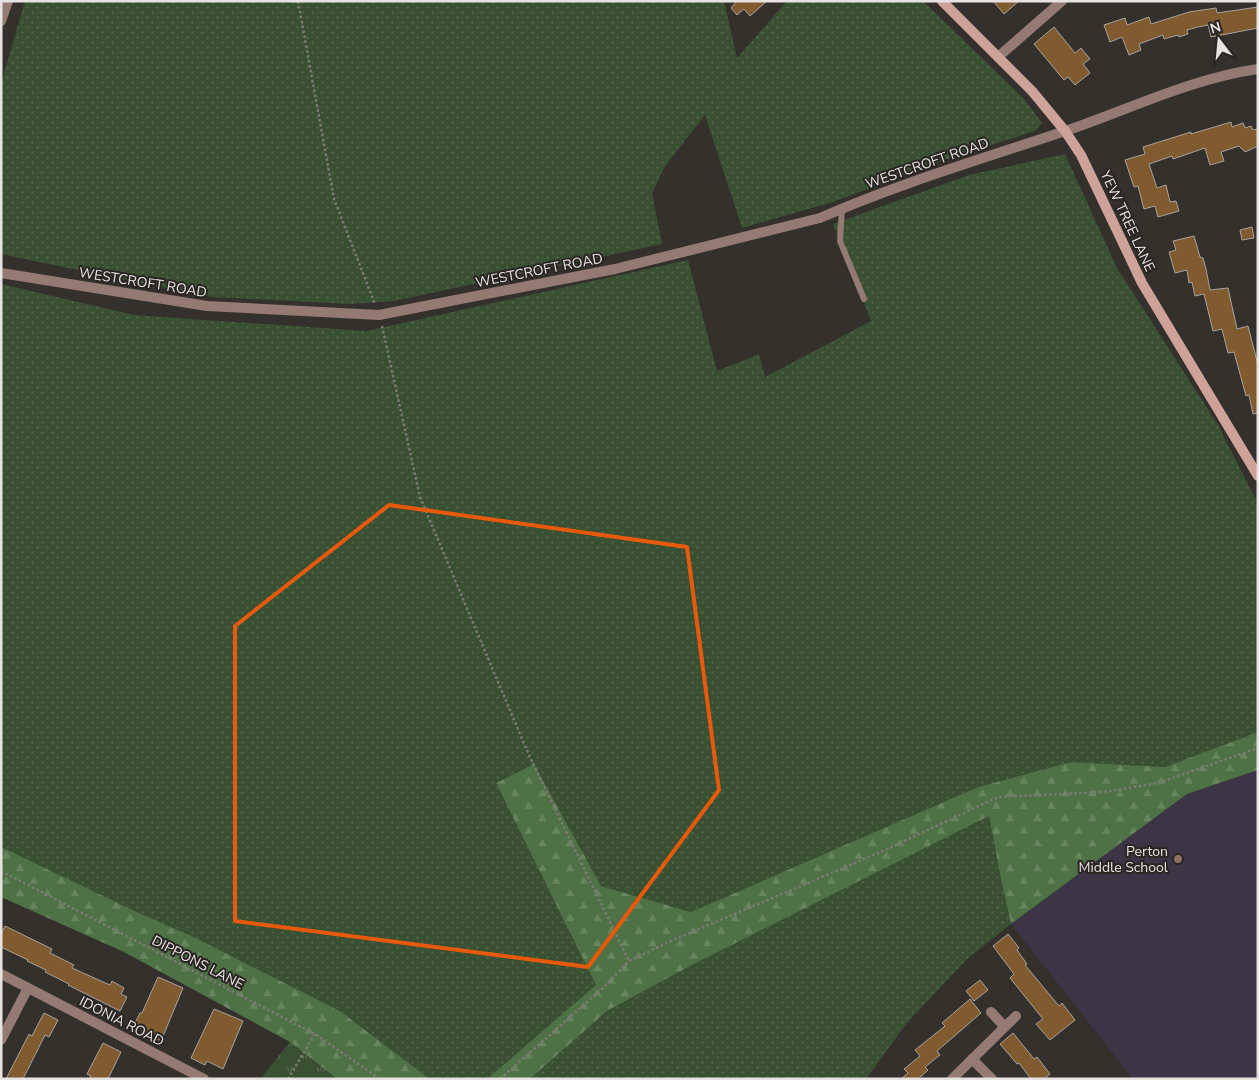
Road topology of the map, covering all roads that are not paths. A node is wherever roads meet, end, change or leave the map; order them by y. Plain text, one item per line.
1 (8, 1) edge
2 (942, 1) edge
3 (1062, 1) edge
4 (1, 21) edge
5 (998, 57) junction
6 (1258, 69) edge
7 (1065, 131) junction
8 (842, 208) junction
9 (1, 273) edge
10 (864, 299) dead end
11 (1258, 476) edge
12 (1, 974) edge
13 (28, 988) junction
14 (991, 1012) dead end
15 (1016, 1016) dead end
16 (1004, 1026) junction
17 (1, 1040) edge
18 (972, 1059) junction
19 (204, 1079) edge
20 (952, 1079) edge
21 (992, 1079) edge

1 - 4 street
2 - 5 street, YEW TREE LANE
3 - 5 street
5 - 7 street, YEW TREE LANE
6 - 7 street, WESTCROFT ROAD
7 - 8 street, WESTCROFT ROAD
7 - 11 street, YEW TREE LANE
8 - 9 street, WESTCROFT ROAD
8 - 10 lane
12 - 13 street, IDONIA ROAD
13 - 17 street
13 - 19 street, IDONIA ROAD
14 - 16 street
15 - 16 street
16 - 18 street
18 - 20 street
18 - 21 street

